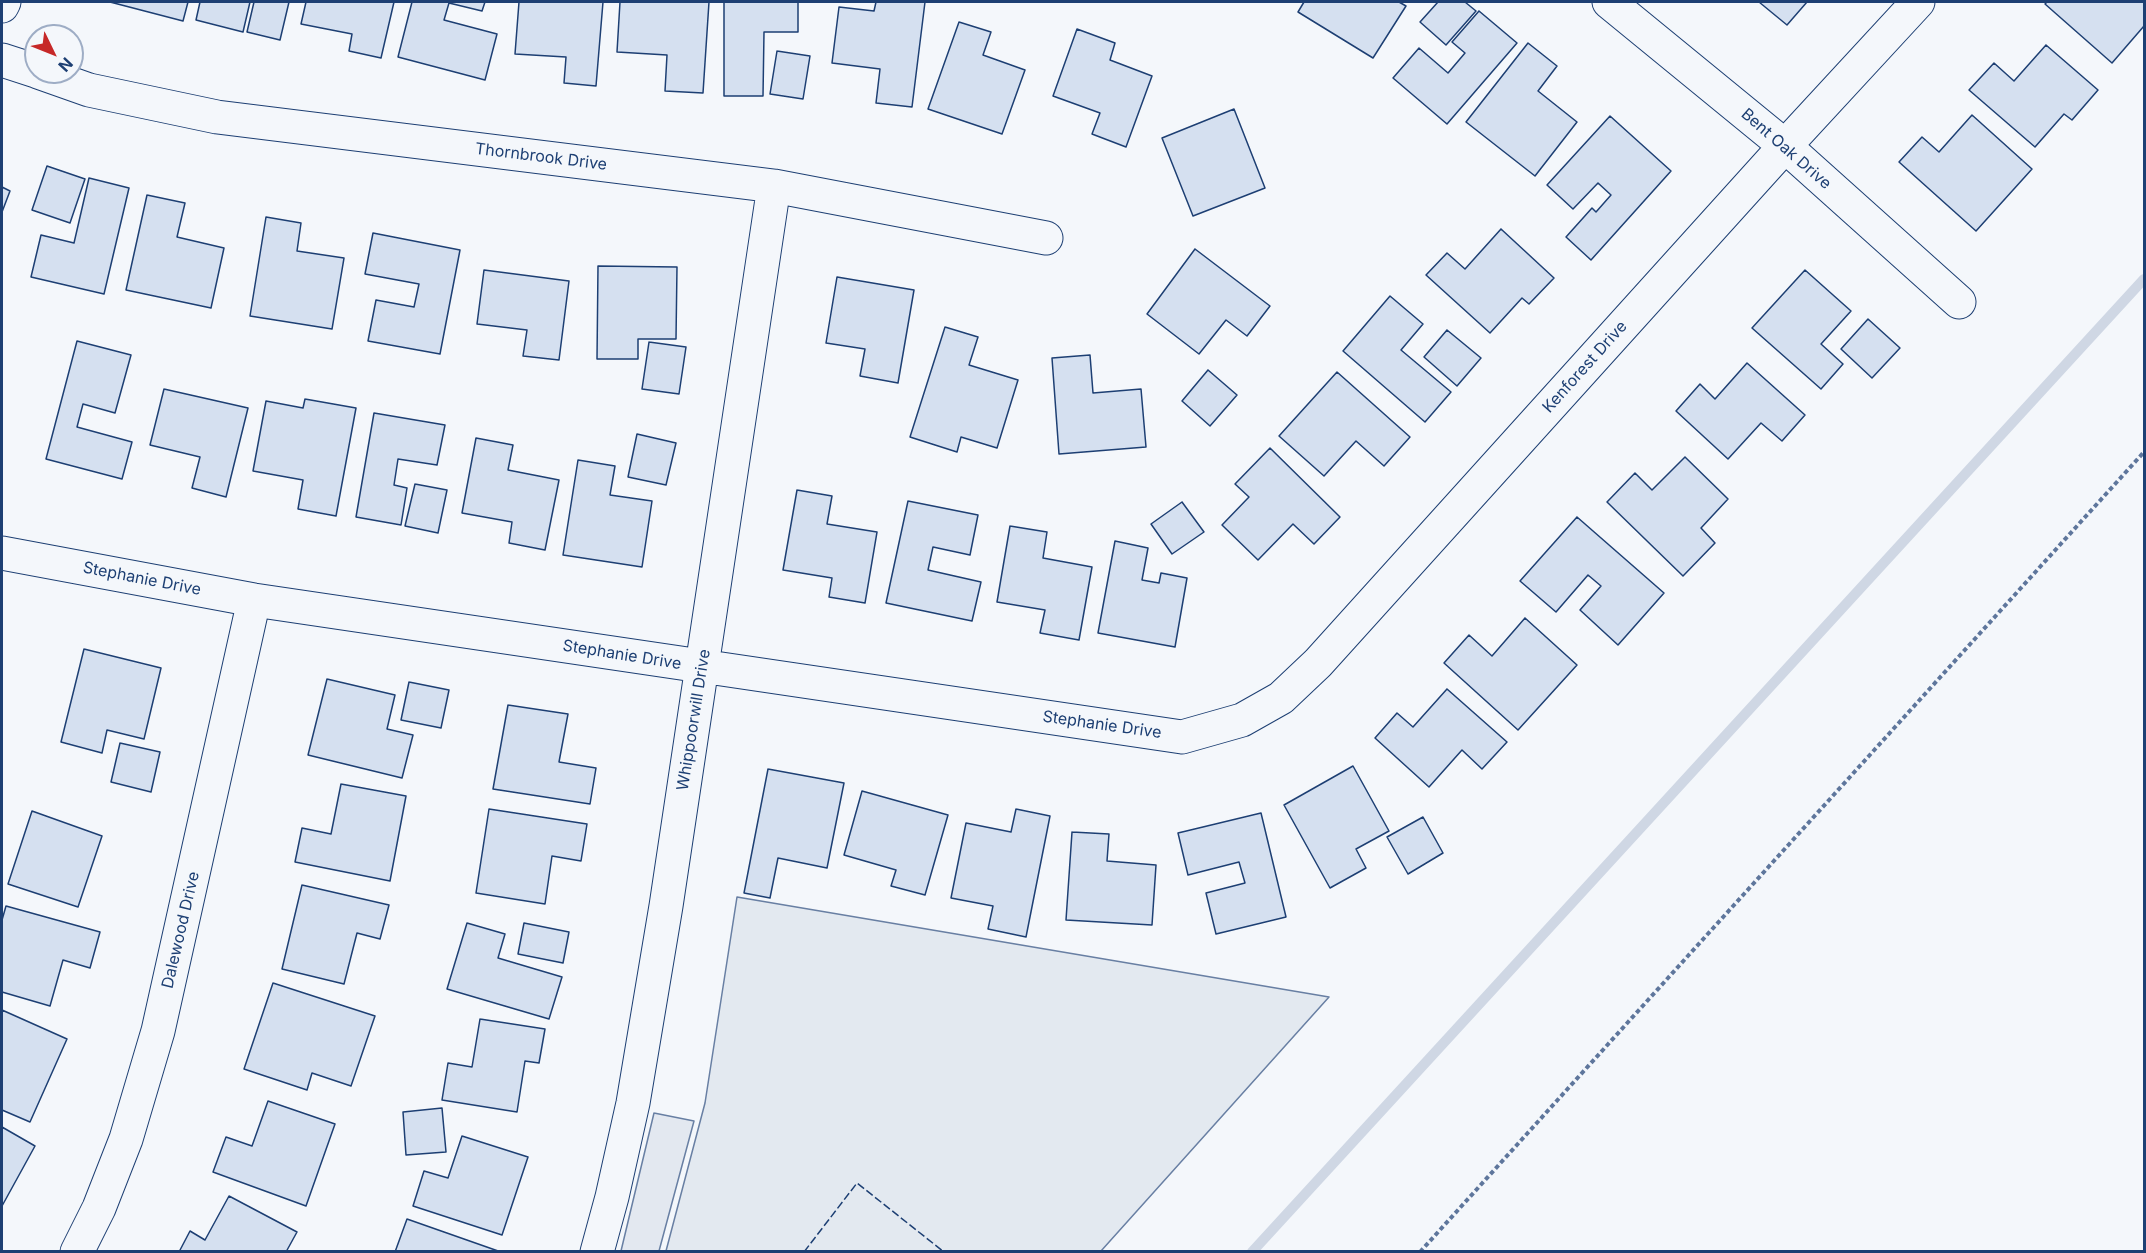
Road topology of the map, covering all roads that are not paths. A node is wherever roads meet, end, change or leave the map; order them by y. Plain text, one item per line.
1 (4, 2) edge
2 (1609, 2) edge
3 (1918, 2) edge
4 (2, 6) edge
5 (2, 60) edge
6 (24, 68) edge
7 (72, 84) edge
8 (1785, 146) junction
9 (774, 186) junction
10 (1046, 238) dead end
11 (1959, 302) dead end
12 (2, 553) edge
13 (254, 600) junction
14 (702, 667) junction
15 (1242, 720) joint
16 (77, 1251) edge
17 (597, 1251) edge

1 - 4 street
2 - 8 street, Bent Oak Drive
3 - 8 street, Kenforest Drive
5 - 6 street, Thornbrook Drive
7 - 9 street, Thornbrook Drive
8 - 11 street, Bent Oak Drive
8 - 15 street, Kenforest Drive
9 - 10 street, Thornbrook Drive
9 - 14 street, Whippoorwill Drive
12 - 13 street, Stephanie Drive
13 - 14 street, Stephanie Drive
13 - 16 street, Dalewood Drive
14 - 15 street, Stephanie Drive
14 - 17 street, Whippoorwill Drive

